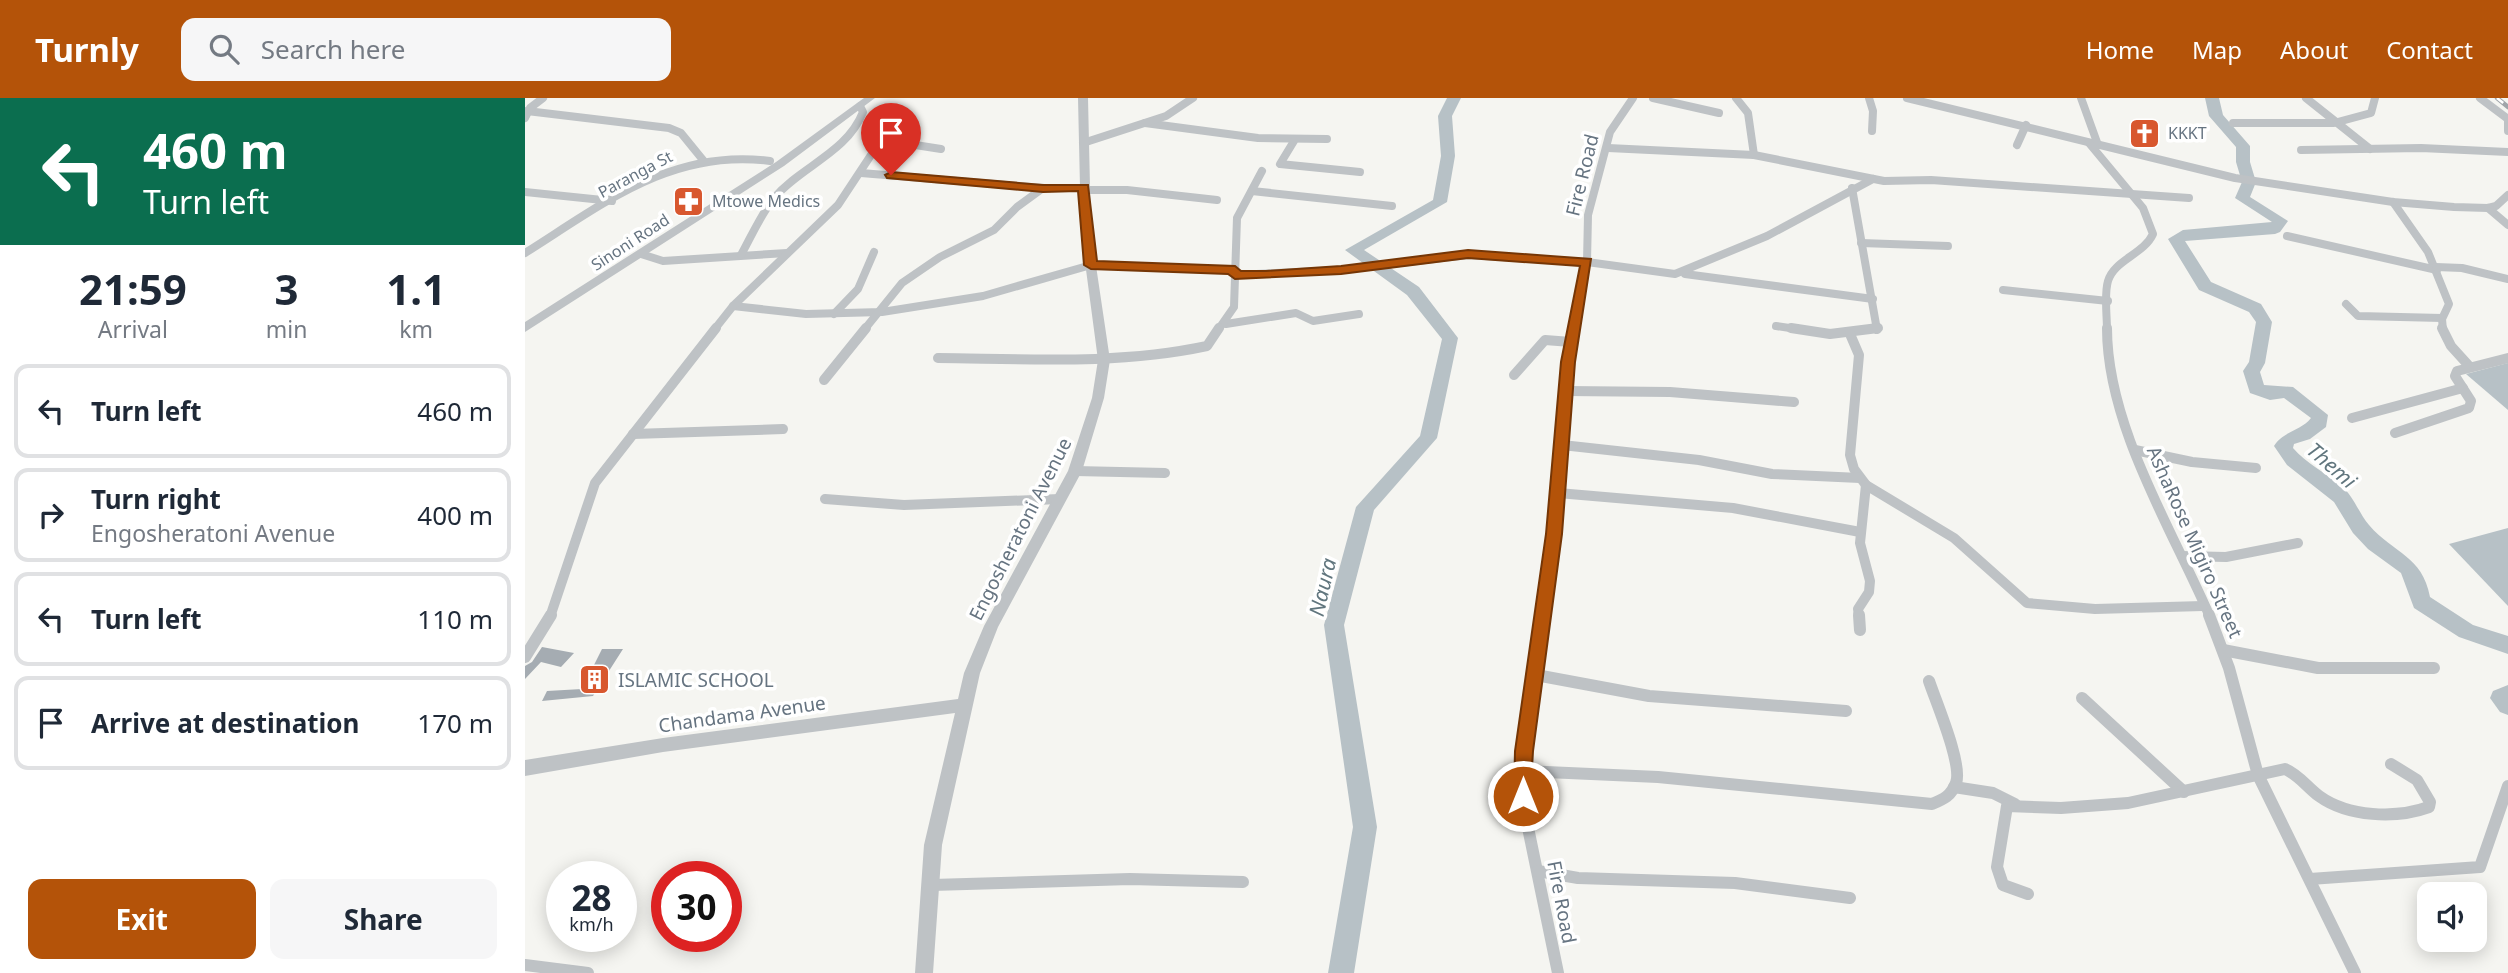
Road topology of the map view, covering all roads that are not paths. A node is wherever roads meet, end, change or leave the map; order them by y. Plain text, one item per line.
1 (543, 98) edge
2 (870, 98) edge
3 (1083, 98) edge
4 (1193, 98) edge
5 (1633, 98) edge
6 (1653, 98) edge
7 (1736, 98) edge
8 (1868, 98) edge
9 (1907, 98) edge
10 (2081, 98) edge
11 (2306, 98) edge
12 (2375, 98) edge
13 (2471, 98) edge
14 (2481, 98) edge
15 (860, 106) junction
16 (1719, 113) dead end
17 (526, 114) edge
18 (2508, 119) edge
19 (1145, 123) junction
20 (2233, 123) dead end
21 (2334, 123) junction
22 (2026, 125) junction
23 (1872, 131) dead end
24 (2508, 131) edge
25 (821, 134) junction
26 (1327, 139) dead end
27 (1294, 141) junction
28 (1083, 143) junction
29 (2093, 144) junction
30 (2017, 145) dead end
31 (1608, 148) junction
32 (941, 149) dead end
33 (2370, 149) junction
34 (2301, 150) dead end
35 (2508, 152) edge
36 (1754, 155) junction
37 (703, 160) junction
38 (770, 162) junction
39 (1262, 171) dead end
40 (1360, 172) dead end
41 (861, 173) junction
42 (1873, 179) junction
43 (1043, 188) junction
44 (1852, 188) junction
45 (1084, 189) junction
46 (1252, 191) junction
47 (525, 192) edge
48 (2130, 193) junction
49 (2508, 195) edge
50 (2189, 198) dead end
51 (1217, 200) dead end
52 (612, 201) junction
53 (2393, 202) junction
54 (1392, 206) dead end
55 (2488, 208) junction
56 (2508, 225) edge
57 (2287, 236) dead end
58 (1861, 243) junction
59 (1948, 246) dead end
60 (874, 252) dead end
61 (525, 253) edge
62 (787, 253) junction
63 (641, 254) junction
64 (741, 255) junction
65 (1587, 262) junction
66 (1091, 265) junction
67 (2436, 268) junction
68 (1235, 273) junction
69 (1679, 273) junction
70 (2508, 279) edge
71 (2003, 290) dead end
72 (1873, 299) junction
73 (2108, 302) junction
74 (2346, 304) dead end
75 (733, 306) junction
76 (882, 312) junction
77 (834, 314) junction
78 (1360, 314) dead end
79 (525, 317) edge
80 (2442, 318) junction
81 (1226, 324) junction
82 (1776, 326) dead end
83 (525, 328) edge
84 (1850, 334) junction
85 (1571, 342) junction
86 (939, 358) dead end
87 (2508, 358) edge
88 (1104, 360) junction
89 (2470, 367) junction
90 (1514, 376) dead end
91 (824, 380) dead end
92 (2463, 388) junction
93 (1566, 391) junction
94 (1794, 402) dead end
95 (2353, 418) dead end
96 (783, 429) dead end
97 (2395, 433) dead end
98 (633, 435) junction
99 (1562, 445) junction
100 (2134, 450) junction
101 (2256, 468) dead end
102 (1075, 471) junction
103 (1164, 472) dead end
104 (1863, 481) junction
105 (1558, 493) junction
106 (825, 499) dead end
107 (1060, 499) junction
108 (1860, 532) junction
109 (2298, 543) dead end
110 (2182, 556) junction
111 (2203, 606) junction
112 (1860, 630) dead end
113 (2223, 650) junction
114 (525, 657) edge
115 (2434, 668) dead end
116 (1535, 675) junction
117 (1929, 681) dead end
118 (2083, 698) dead end
119 (964, 705) junction
120 (1846, 711) dead end
121 (2391, 764) dead end
122 (525, 768) edge
123 (1523, 771) junction
124 (2258, 775) junction
125 (2508, 786) edge
126 (1954, 787) junction
127 (2184, 792) junction
128 (2015, 804) junction
129 (1538, 871) junction
130 (2310, 878) junction
131 (1243, 882) dead end
132 (932, 885) junction
133 (2028, 894) dead end
134 (1850, 898) dead end
135 (525, 965) edge
136 (588, 973) edge
137 (924, 973) edge
138 (1558, 973) edge
139 (2355, 973) edge

1 - 17 street
2 - 15 street, Sinoni Road
3 - 28 street, Engosheratoni Avenue
4 - 19 street
5 - 31 street, Fire Road
6 - 16 street
7 - 36 street
8 - 23 street
9 - 22 street
10 - 29 street, AshaRose Migiro Street
11 - 21 street
12 - 21 street
13 - 14 street
14 - 18 street
15 - 25 street, Sinoni Road
15 - 64 street
17 - 37 street
18 - 24 street
19 - 27 street
19 - 28 street
20 - 21 street
21 - 33 street
22 - 29 street
22 - 30 street
25 - 38 street, Sinoni Road
25 - 63 street, Sinoni Road
26 - 27 street
27 - 40 street
28 - 45 street, Engosheratoni Avenue
29 - 48 street, AshaRose Migiro Street
29 - 53 street
31 - 36 street
31 - 65 street, Fire Road
32 - 41 street
33 - 34 street
33 - 35 street
36 - 42 street
37 - 38 street, Paranga St
37 - 52 street, Paranga St
38 - 79 street, Sinoni Road
39 - 46 street
41 - 43 street
41 - 62 street
42 - 44 street
42 - 48 street
43 - 45 street
43 - 76 street
44 - 58 street
44 - 69 street
45 - 51 street
45 - 66 street, Engosheratoni Avenue
46 - 54 street
46 - 68 street
47 - 52 street
48 - 50 street
48 - 73 street, AshaRose Migiro Street
49 - 55 street
52 - 61 street, Paranga St
53 - 55 street
53 - 67 street
55 - 56 street
57 - 67 street
58 - 59 street
58 - 72 street
60 - 77 street
62 - 64 street
62 - 75 street
63 - 64 street
63 - 83 street, Sinoni Road
65 - 68 street
65 - 69 street
65 - 85 street, Fire Road
66 - 68 street
66 - 76 street
66 - 88 street, Engosheratoni Avenue
67 - 70 street
67 - 80 street
68 - 81 street
69 - 72 street
71 - 73 street
72 - 84 street
73 - 100 street, AshaRose Migiro Street
74 - 80 street
75 - 77 street
75 - 98 street
76 - 77 street
76 - 91 street
78 - 81 street
80 - 89 street
81 - 88 street
82 - 84 street
84 - 104 street
85 - 90 street
85 - 93 street, Fire Road
86 - 88 street
87 - 89 street
88 - 102 street, Engosheratoni Avenue
89 - 92 street
92 - 95 street
92 - 97 street
93 - 94 street
93 - 99 street, Fire Road
96 - 98 street
98 - 114 street
99 - 104 street
99 - 105 street, Fire Road
100 - 101 street
100 - 110 street, AshaRose Migiro Street
102 - 103 street
102 - 107 street, Engosheratoni Avenue
104 - 108 street
104 - 111 street
105 - 108 street
105 - 116 street, Fire Road
106 - 107 street
107 - 119 street, Engosheratoni Avenue
108 - 112 street
109 - 110 street
110 - 111 street, AshaRose Migiro Street
111 - 113 street, AshaRose Migiro Street
113 - 115 street
113 - 124 street, AshaRose Migiro Street
116 - 120 street
116 - 123 street, Fire Road
117 - 126 street
118 - 127 street
119 - 122 street, Chandama Avenue
119 - 132 street, Engosheratoni Avenue
121 - 124 street
123 - 126 street
123 - 129 street, Fire Road
124 - 127 street
124 - 130 street, AshaRose Migiro Street
125 - 130 street
126 - 128 street
127 - 128 street
128 - 133 street
129 - 134 street
129 - 138 street, Fire Road
130 - 139 street, AshaRose Migiro Street
131 - 132 street
132 - 137 street, Engosheratoni Avenue
135 - 136 street

